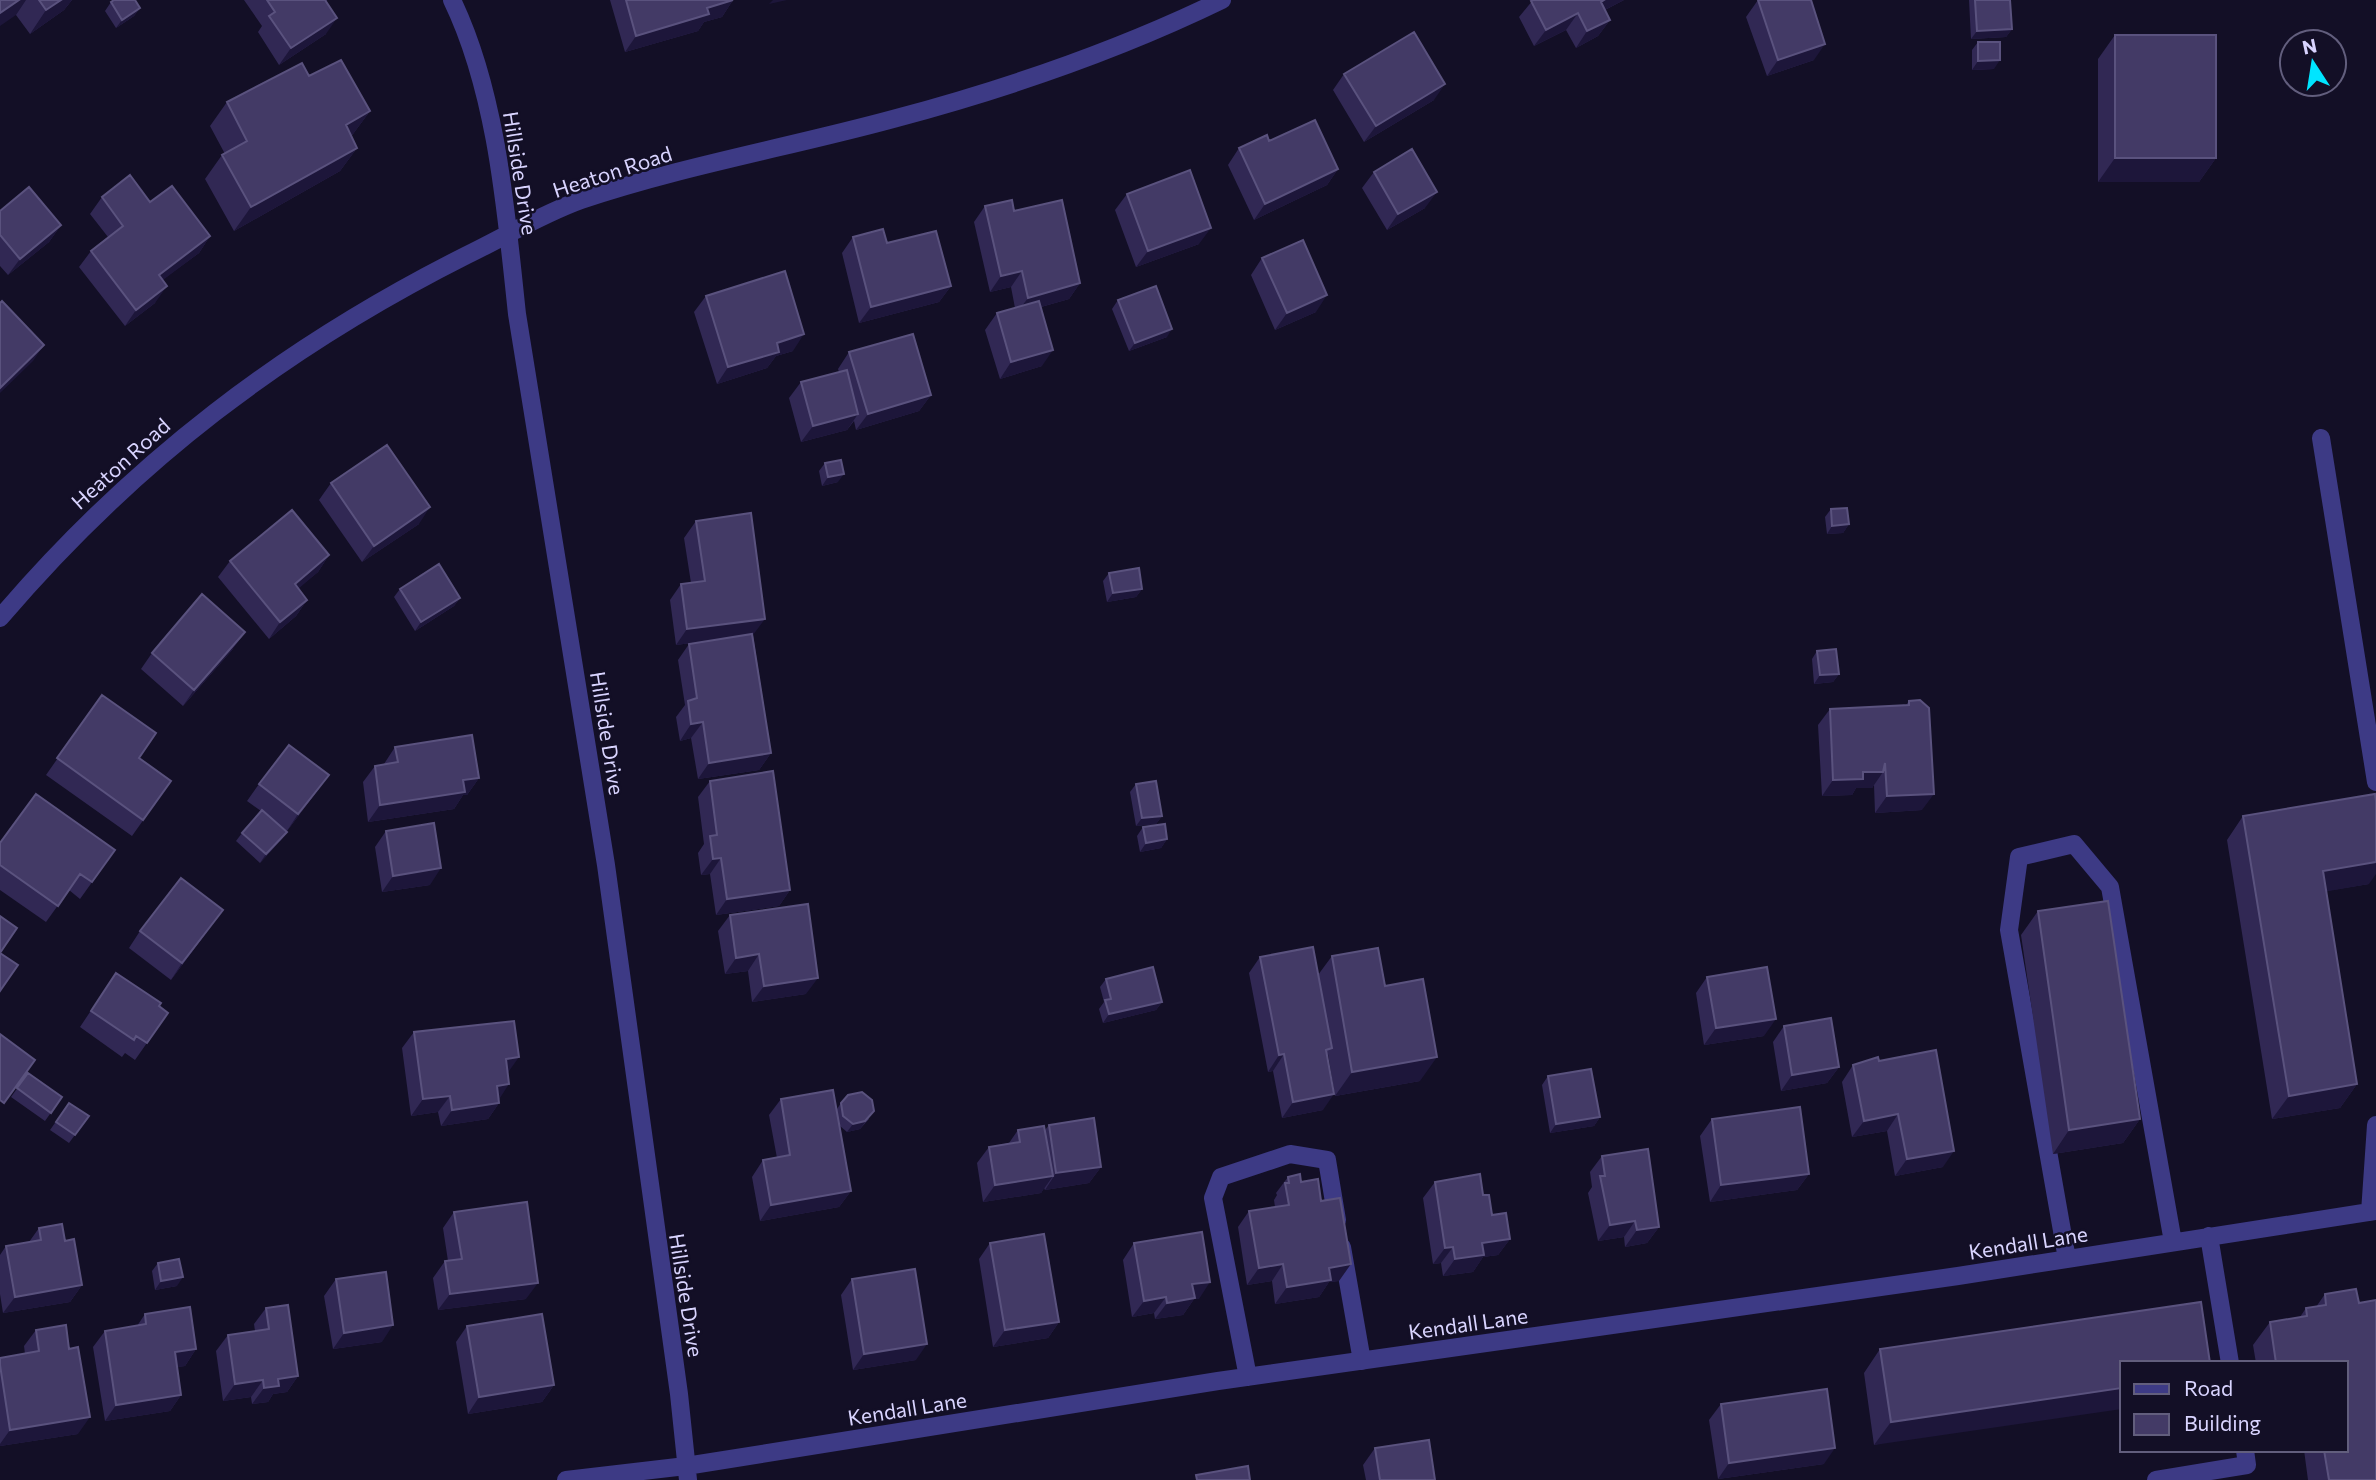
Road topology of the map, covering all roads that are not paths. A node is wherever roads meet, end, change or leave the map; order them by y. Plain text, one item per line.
1 (452, 0) edge
2 (1222, 0) edge
3 (508, 234) junction
4 (2321, 438) dead end
5 (0, 618) edge
6 (2376, 782) edge
7 (2376, 1125) edge
8 (2373, 1212) edge
9 (2209, 1236) junction
10 (2173, 1242) junction
11 (2067, 1259) junction
12 (1362, 1361) junction
13 (2230, 1361) edge
14 (1248, 1377) junction
15 (2245, 1452) edge
16 (687, 1473) edge
17 (566, 1480) edge
18 (2156, 1480) edge

1 - 3 street, Hillside Drive
2 - 3 street, Heaton Road
3 - 5 street, Heaton Road
3 - 16 street, Hillside Drive
4 - 6 street
7 - 8 street
8 - 9 street, Kendall Lane
9 - 10 street, Kendall Lane
9 - 13 street
10 - 11 street, Kendall Lane
10 - 11 street
11 - 12 street, Kendall Lane
12 - 14 street, Kendall Lane
12 - 14 street
14 - 16 street, Kendall Lane
15 - 18 street
16 - 17 street, Kendall Lane

